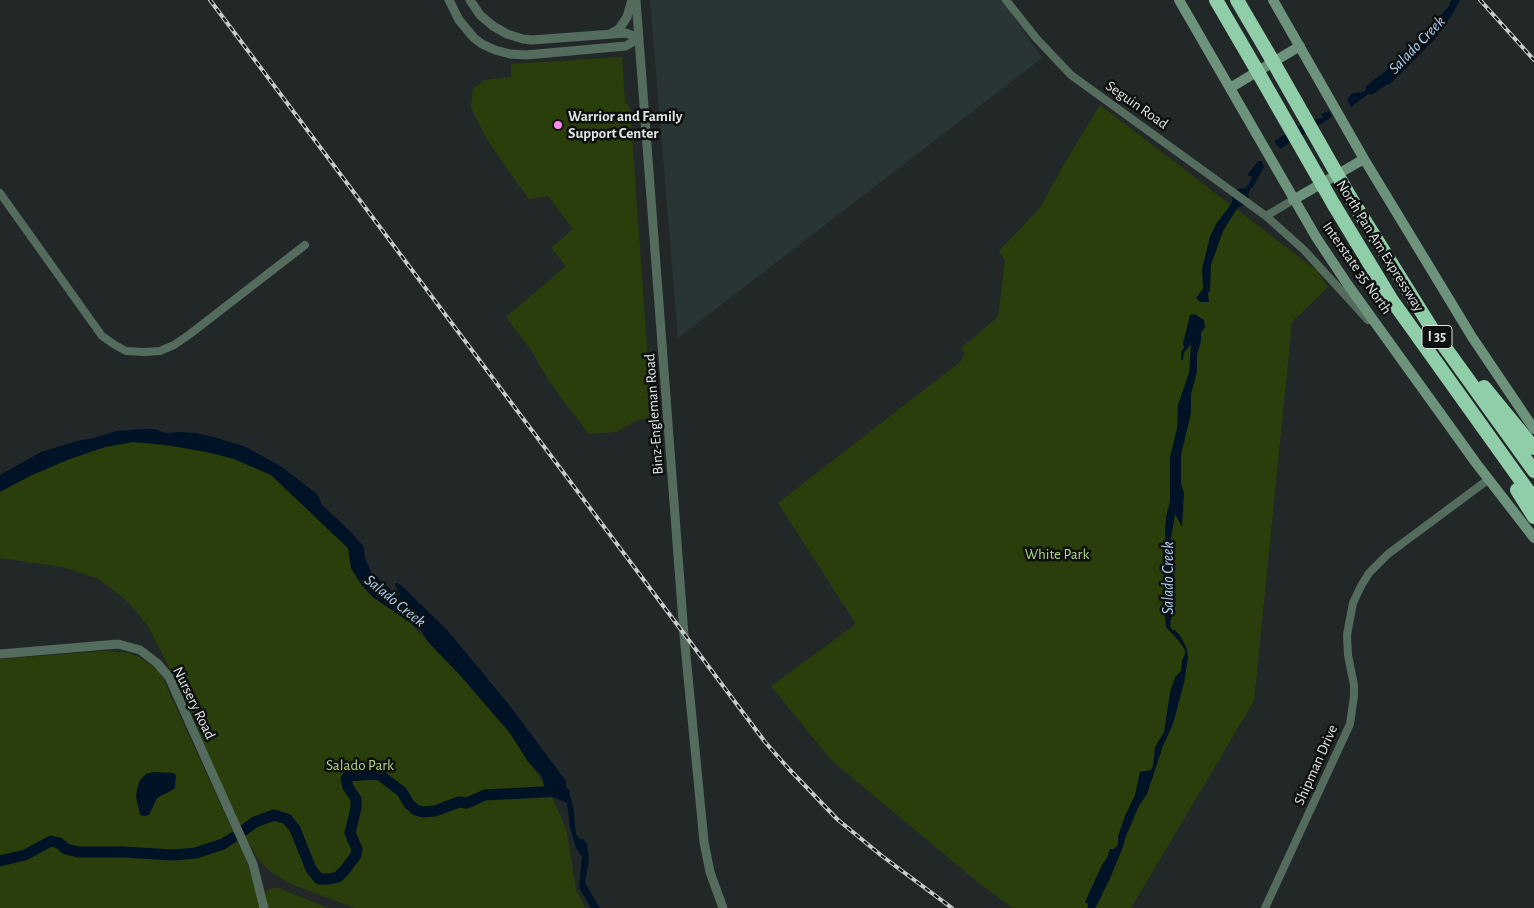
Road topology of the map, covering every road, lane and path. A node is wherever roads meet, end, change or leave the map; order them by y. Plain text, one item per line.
1 (449, 0) edge
2 (470, 0) edge
3 (634, 0) edge
4 (1006, 0) edge
5 (1179, 0) edge
6 (1216, 0) edge
7 (1238, 0) edge
8 (1273, 0) edge
9 (609, 35) junction
10 (639, 38) junction
11 (1300, 46) junction
12 (1230, 88) junction
13 (1364, 159) junction
14 (0, 193) edge
15 (1293, 200) junction
16 (1266, 216) junction
17 (305, 245) dead end
18 (1407, 290) junction
19 (1394, 348) junction
20 (1470, 410) junction
21 (1534, 429) edge
22 (1534, 448) edge
23 (1534, 471) edge
24 (1489, 479) junction
25 (1534, 498) edge
26 (1534, 517) edge
27 (1534, 538) edge
28 (0, 654) edge
29 (264, 908) edge
30 (723, 908) edge
31 (1265, 908) edge

1 - 10 street
2 - 9 street
3 - 9 street
3 - 10 street, Binz-Engleman Road
4 - 16 street, Seguin Road
5 - 12 main road, Interstate 35 North
6 - 20 highway, North Pan Am Expressway / I 35, bridge
7 - 18 highway, North Pan Am Expressway / I 35, bridge
8 - 11 main road
9 - 10 street
10 - 30 street, Binz-Engleman Road
11 - 12 main road
11 - 13 main road
12 - 15 main road, Interstate 35 North
13 - 15 main road
13 - 21 main road
14 - 17 street
15 - 16 street
15 - 19 main road, Interstate 35 North
16 - 19 street, Seguin Road
18 - 22 highway
18 - 23 highway, North Pan Am Expressway / I 35
19 - 24 main road, Interstate 35 North
20 - 25 highway, North Pan Am Expressway / I 35
20 - 26 highway
24 - 27 main road, Interstate 35 North
24 - 31 street, Shipman Drive
28 - 29 street, Nursery Road

